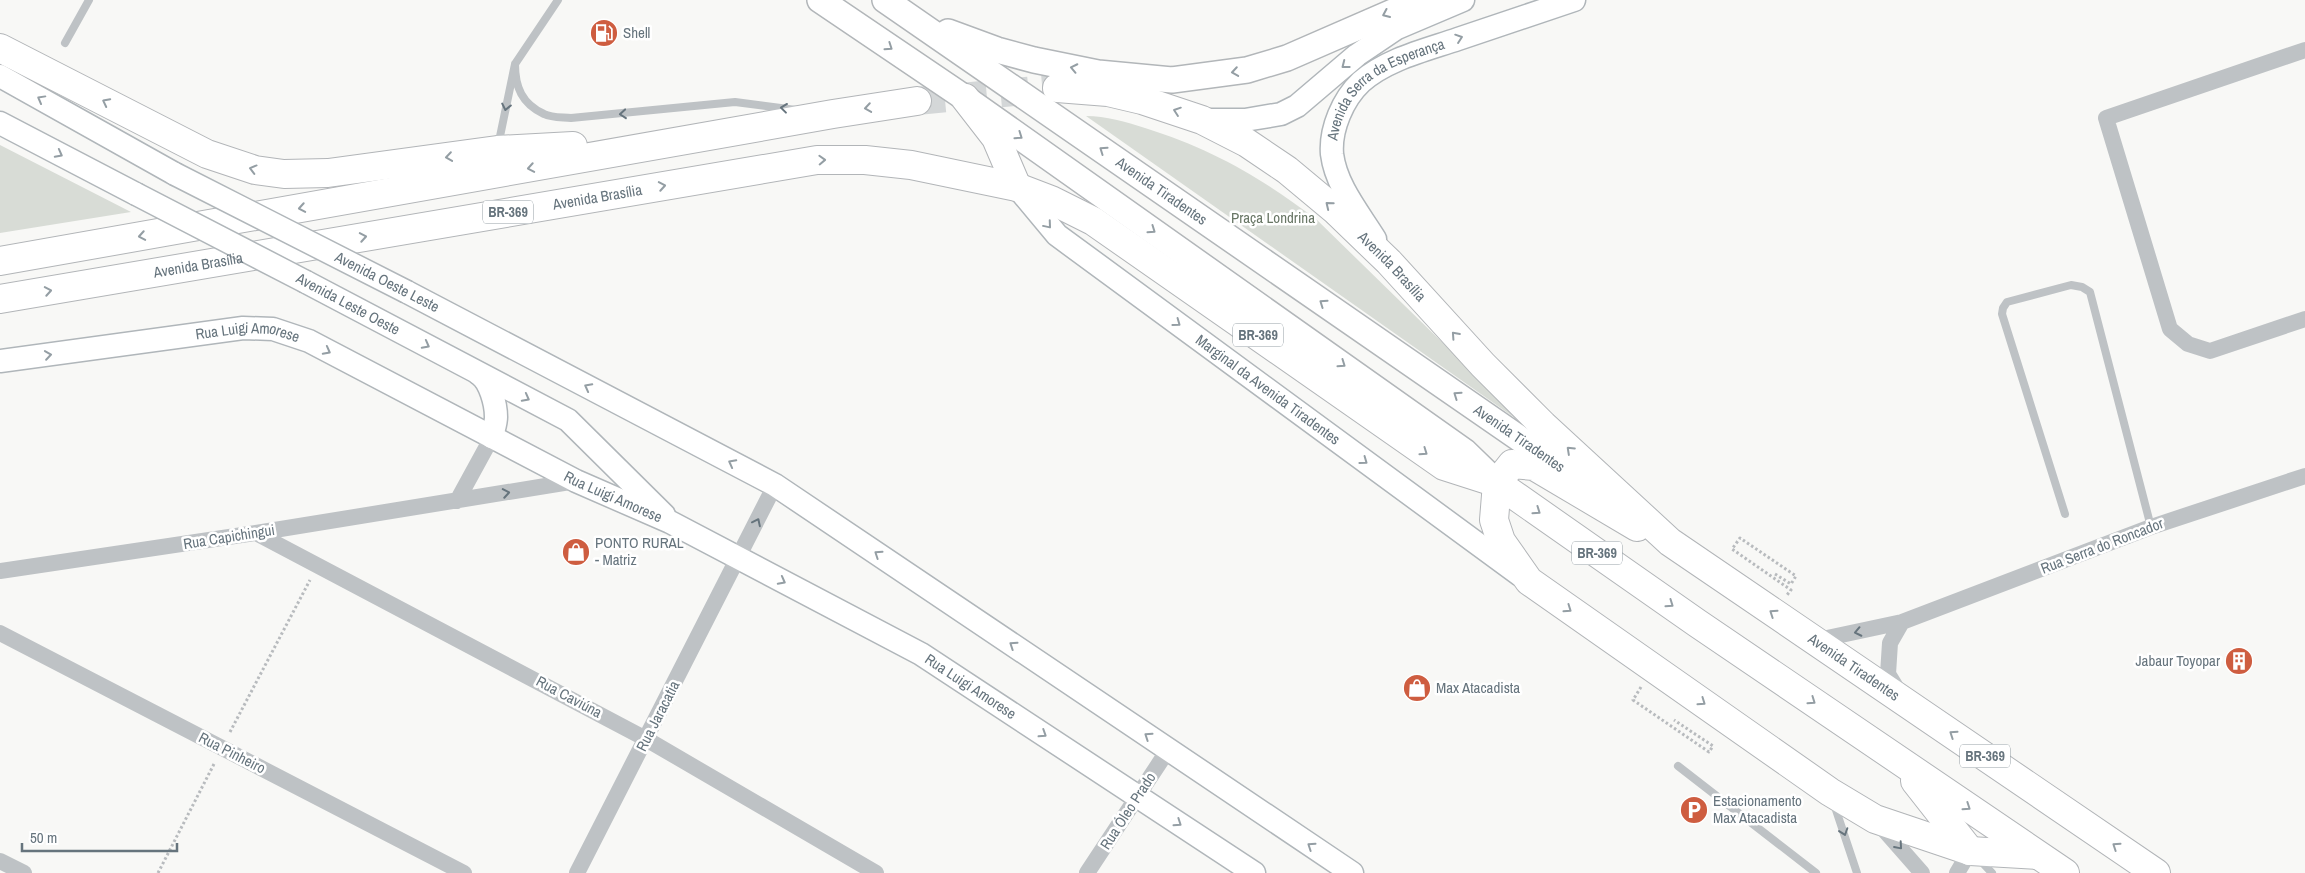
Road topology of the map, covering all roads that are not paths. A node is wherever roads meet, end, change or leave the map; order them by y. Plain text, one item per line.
1 (89, 0) edge
2 (558, 0) edge
3 (1451, 0) edge
4 (1463, 0) edge
5 (1574, 0) edge
6 (824, 3) edge
7 (899, 10) edge
8 (65, 43) dead end
9 (0, 48) edge
10 (2305, 50) edge
11 (515, 64) junction
12 (0, 76) edge
13 (1057, 88) tunnel mouth
14 (965, 98) junction
15 (917, 101) tunnel mouth
16 (833, 114) junction
17 (1202, 120) junction
18 (0, 123) edge
19 (700, 138) junction
20 (498, 150) junction
21 (1017, 187) junction
22 (0, 261) edge
23 (1390, 262) junction
24 (0, 299) edge
25 (2305, 319) edge
26 (0, 361) edge
27 (467, 367) junction
28 (492, 437) junction
29 (2305, 476) edge
30 (576, 481) junction
31 (1497, 483) junction
32 (775, 485) junction
33 (458, 501) junction
34 (2065, 514) dead end
35 (670, 522) junction
36 (2150, 527) junction
37 (256, 533) junction
38 (1670, 542) junction
39 (739, 558) junction
40 (0, 570) edge
41 (1529, 581) junction
42 (1902, 622) junction
43 (0, 634) edge
44 (1813, 641) junction
45 (1905, 702) junction
46 (646, 739) junction
47 (1168, 750) junction
48 (1898, 760) junction
49 (1678, 766) dead end
50 (1830, 792) junction
51 (1138, 796) junction
52 (1875, 819) junction
53 (2039, 855) junction
54 (0, 861) edge
55 (1964, 862) edge
56 (24, 873) edge
57 (464, 873) edge
58 (577, 873) edge
59 (876, 873) edge
60 (1087, 873) edge
61 (1254, 873) edge
62 (1352, 873) edge
63 (1816, 873) edge
64 (1857, 873) edge
65 (1922, 873) edge
66 (1992, 873) edge
67 (2065, 873) edge
68 (2156, 873) edge

1 - 8 lane
2 - 11 lane
3 -> 7 main road
4 -> 17 street
23 -> 5 street, Avenida Serra da Esperança
6 - 7 main road
6 -> 14 main road
38 -> 7 main road, Avenida Tiradentes
20 -> 9 highway
10 - 25 street
16 -> 11 lane
11 -> 20 lane
32 -> 12 street, Avenida Oeste Leste, bridge
17 -> 13 highway, Avenida Brasília / BR-369
14 - 21 highway
14 -> 31 main road
15 -> 16 highway
16 - 19 highway
23 -> 17 highway, Avenida Brasília / BR-369
18 -> 27 street, Avenida Leste Oeste, bridge
19 - 20 highway
19 -> 22 highway
24 -> 21 highway, Avenida Brasília / BR-369
21 -> 31 highway, BR-369
21 -> 41 street, Marginal da Avenida Tiradentes
38 -> 23 highway, Avenida Brasília / BR-369
26 -> 28 street, Rua Luigi Amorese
27 - 28 street
27 -> 35 street, Avenida Leste Oeste
28 - 30 street, Rua Luigi Amorese
28 - 33 street
29 - 36 street, Rua Serra do Roncador
33 -> 30 street, Rua Capichingui
30 - 35 street, Rua Luigi Amorese
31 - 38 highway
31 - 41 highway
31 -> 48 highway, BR-369
39 -> 32 street, Rua Jaracatia
47 -> 32 street
33 - 37 street, Rua Capichingui
34 - 36 lane
35 - 39 street, Rua Luigi Amorese
36 - 42 street, Rua Serra do Roncador
37 - 40 street, Rua Capichingui
37 - 46 street, Rua Caviúna
44 -> 38 highway, Avenida Tiradentes / BR-369
39 - 46 street, Rua Jaracatia
39 -> 51 street, Rua Luigi Amorese
41 -> 50 highway
42 -> 44 street, Rua Serra do Roncador
42 - 45 street
43 - 57 street, Rua Pinheiro
44 - 45 highway, Avenida Tiradentes / BR-369
68 -> 45 highway, Avenida Tiradentes / BR-369
46 - 58 street, Rua Jaracatia
46 - 59 street, Rua Caviúna
47 - 51 street, Rua Óleo Prado
62 -> 47 street
48 -> 53 highway, BR-369
48 - 55 highway
49 - 63 lane
50 - 52 highway
50 -> 64 lane
51 - 60 street, Rua Óleo Prado
51 -> 61 street, Rua Luigi Amorese
52 - 55 highway
52 -> 65 street
53 - 55 highway
53 - 67 highway, BR-369
54 - 56 street
55 - 66 lane

